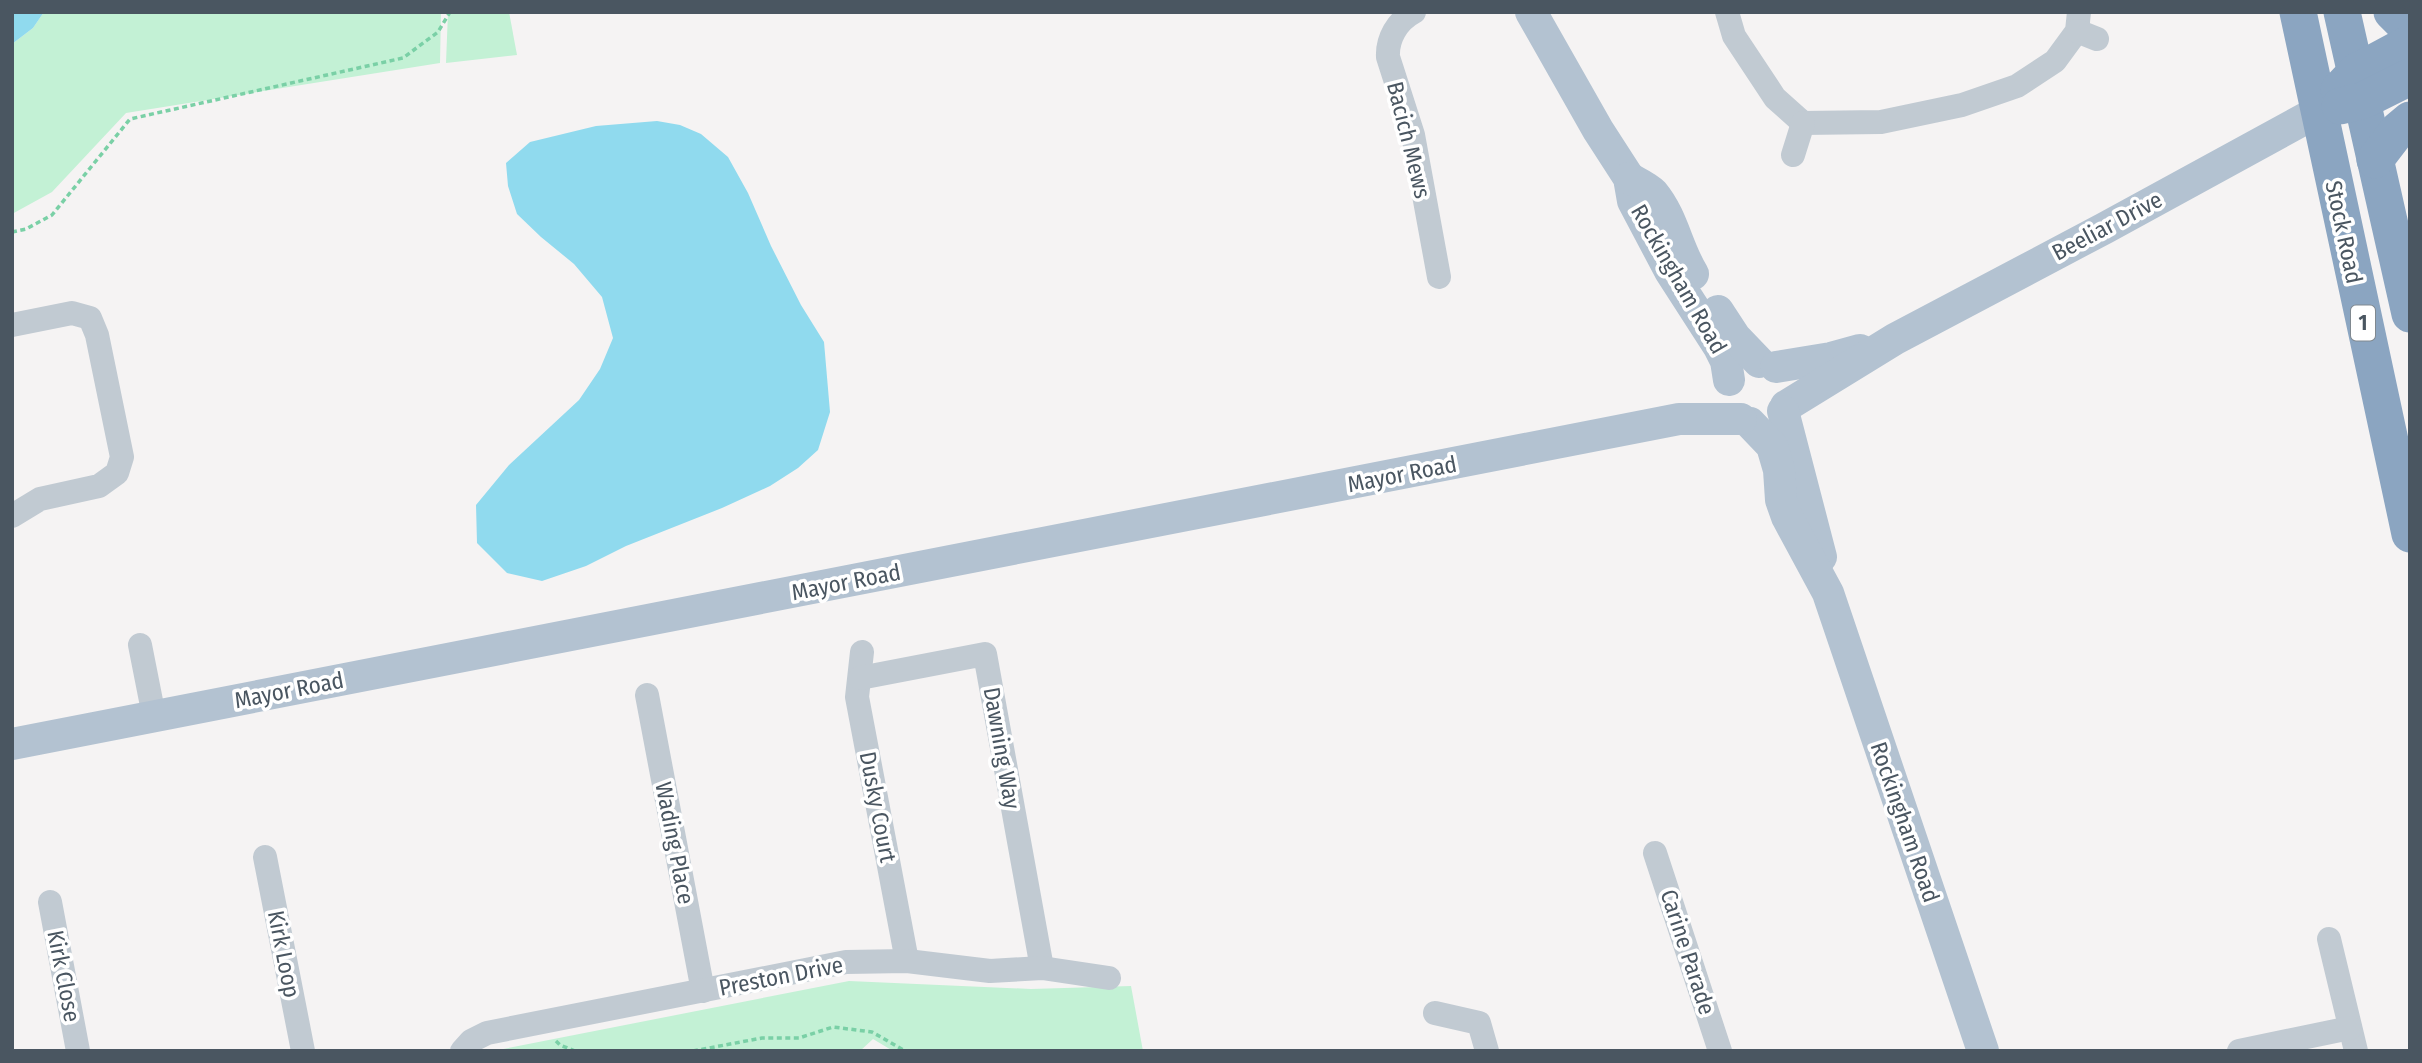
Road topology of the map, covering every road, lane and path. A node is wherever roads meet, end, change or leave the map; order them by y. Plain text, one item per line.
1 (450, 12) edge
2 (1414, 12) edge
3 (1531, 12) edge
4 (1727, 12) edge
5 (2298, 12) edge
6 (2342, 12) edge
7 (2392, 12) edge
8 (2084, 27) edge
9 (2410, 30) edge
10 (2410, 43) edge
11 (2410, 77) edge
12 (2359, 86) junction
13 (2319, 111) junction
14 (2410, 120) edge
15 (1803, 123) junction
16 (1793, 155) dead end
17 (2375, 160) junction
18 (1629, 178) junction
19 (12, 232) edge
20 (1439, 277) dead end
21 (2410, 314) edge
22 (12, 325) edge
23 (1895, 339) junction
24 (1767, 364) junction
25 (1728, 385) junction
26 (1785, 409) junction
27 (1679, 419) junction
28 (1745, 421) junction
29 (12, 516) edge
30 (2410, 534) edge
31 (1828, 593) junction
32 (140, 645) dead end
33 (862, 652) dead end
34 (860, 678) junction
35 (647, 695) dead end
36 (153, 716) junction
37 (12, 744) edge
38 (1655, 853) dead end
39 (265, 857) dead end
40 (50, 902) dead end
41 (2329, 939) dead end
42 (907, 961) junction
43 (1042, 968) junction
44 (1109, 978) dead end
45 (703, 991) junction
46 (1435, 1013) dead end
47 (2353, 1040) edge
48 (78, 1051) edge
49 (303, 1051) edge
50 (462, 1051) edge
51 (693, 1051) edge
52 (905, 1051) edge
53 (1487, 1051) edge
54 (1720, 1051) edge
55 (1983, 1051) edge
56 (2239, 1051) edge

1 - 19 path
2 - 20 street, Bacich Mews
3 - 18 main road, Rockingham Road
4 - 15 street
5 - 13 highway, Stock Road / 1
6 - 12 highway, Stock Road / 1
7 - 9 highway
8 - 15 street
10 - 12 highway, Beeliar Drive
11 - 12 highway, Beeliar Drive
12 - 13 highway, Beeliar Drive
12 - 17 highway, Stock Road / 1
13 - 23 main road, Beeliar Drive
13 - 30 highway, Stock Road / 1
14 - 17 highway
15 - 16 street
17 - 21 highway, Stock Road / 1
18 - 24 main road, Rockingham Road
18 - 25 main road, Rockingham Road
22 - 29 street
23 - 24 main road, Beeliar Drive
23 - 26 main road, Beeliar Drive
24 - 25 main road
24 - 26 main road
25 - 27 main road, Mayor Road
25 - 28 main road
26 - 28 main road
26 - 31 main road, Rockingham Road
27 - 28 main road, Mayor Road
27 - 36 main road, Mayor Road
28 - 31 main road, Rockingham Road
31 - 55 main road, Rockingham Road
32 - 36 street
33 - 34 street, Dusky Court
34 - 42 street, Dusky Court
34 - 43 street, Dawning Way
35 - 45 street, Wading Place
36 - 37 main road, Mayor Road
38 - 54 street, Carine Parade
39 - 49 street, Kirk Loop
40 - 48 street, Kirk Close
41 - 47 street
42 - 43 street, Preston Drive
42 - 45 street, Preston Drive
43 - 44 street, Preston Drive
45 - 50 street, Preston Drive
46 - 53 street
47 - 56 street
51 - 52 path

